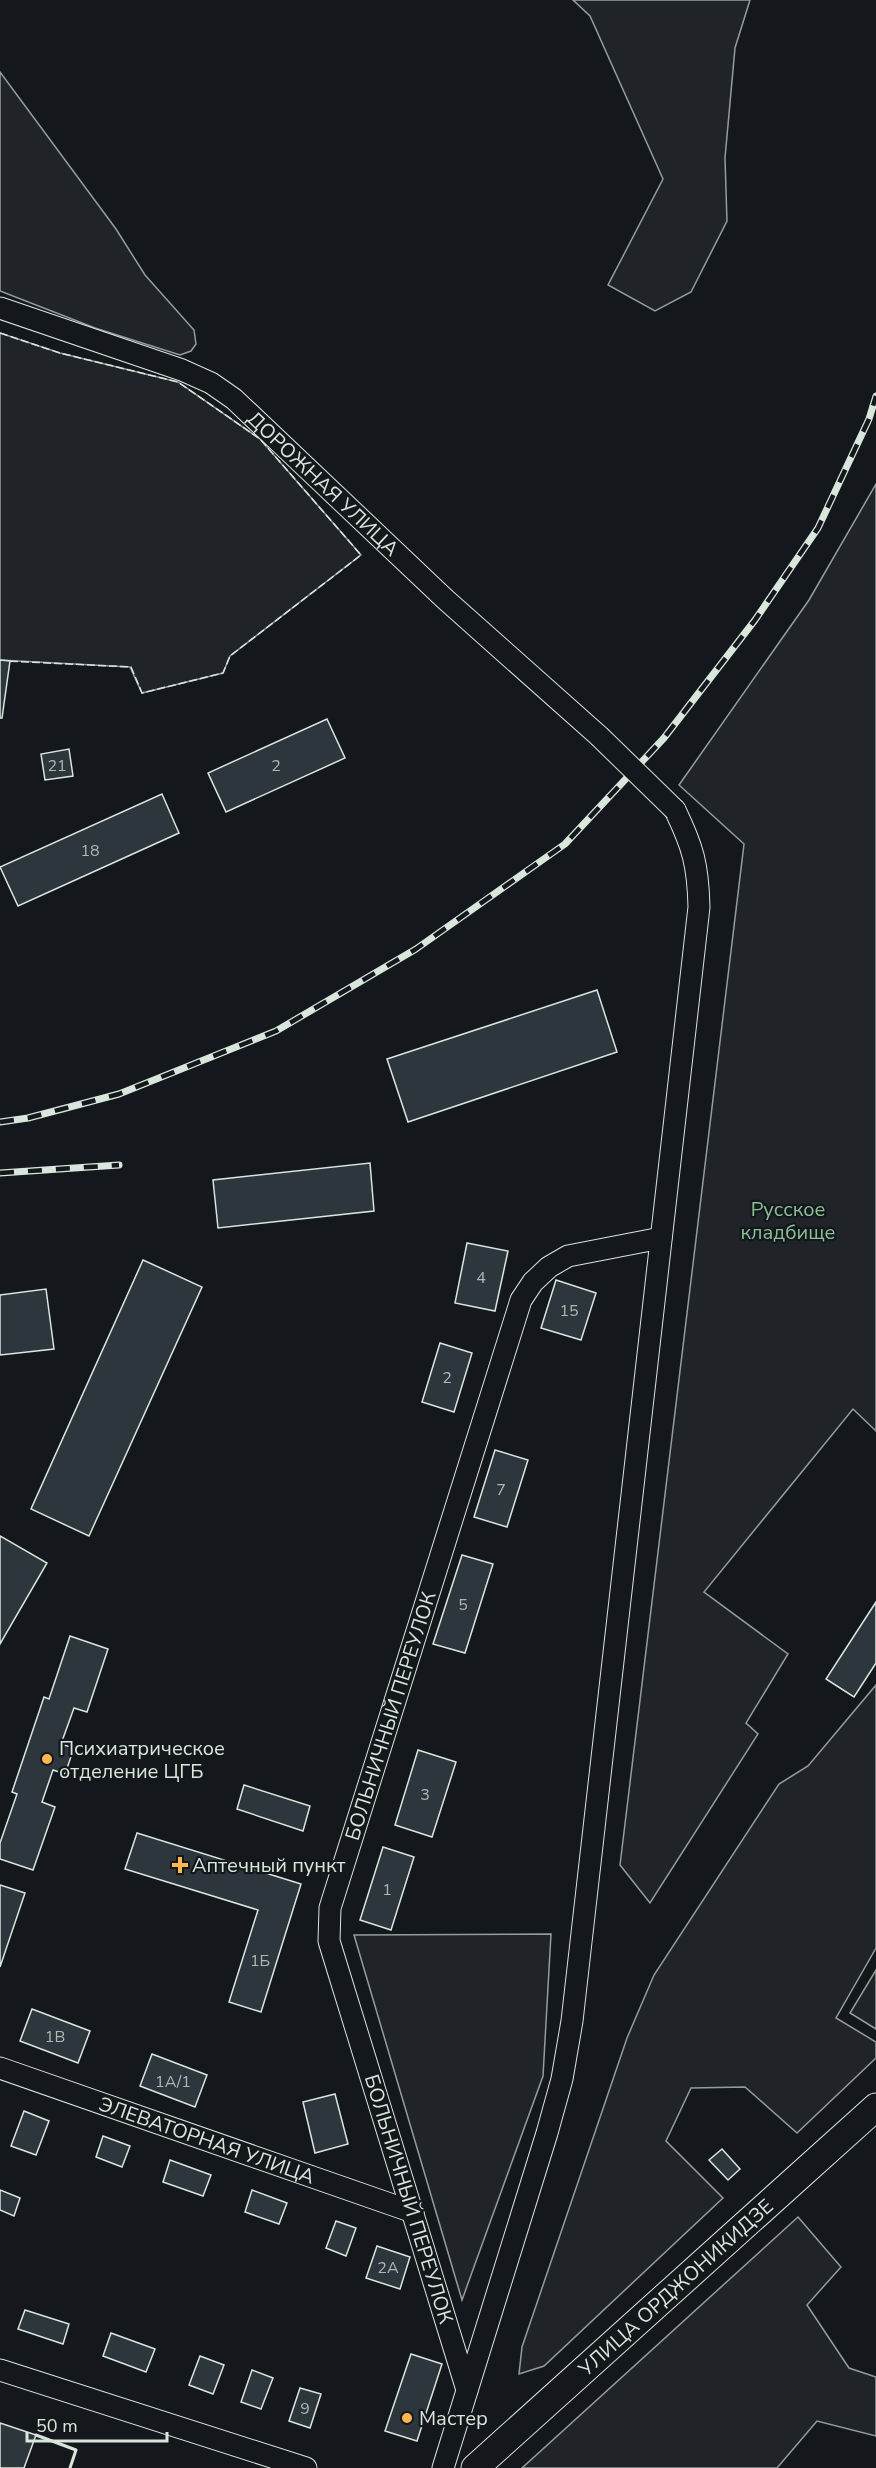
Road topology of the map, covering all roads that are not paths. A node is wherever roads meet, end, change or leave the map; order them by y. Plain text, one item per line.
1 (0, 308) edge
2 (661, 1238) junction
3 (0, 2068) edge
4 (876, 2107) edge
5 (413, 2212) junction
6 (0, 2370) edge
7 (467, 2390) junction
8 (306, 2468) edge
9 (443, 2468) edge
10 (475, 2468) edge

1 - 2 street, ДОРОЖНАЯ УЛИЦА, bridge
2 - 5 street, БОЛЬНИЧНЫЙ ПЕРЕУЛОК
2 - 7 street, ДОРОЖНАЯ УЛИЦА
3 - 5 street, ЭЛЕВАТОРНАЯ УЛИЦА
4 - 10 main road, УЛИЦА ОРДЖОНИКИДЗЕ
5 - 7 street, БОЛЬНИЧНЫЙ ПЕРЕУЛОК
6 - 8 street
7 - 9 street, ДОРОЖНАЯ УЛИЦА

